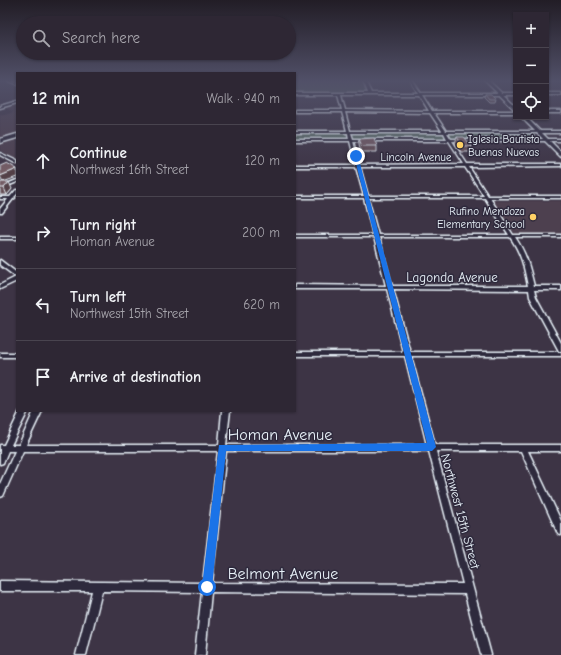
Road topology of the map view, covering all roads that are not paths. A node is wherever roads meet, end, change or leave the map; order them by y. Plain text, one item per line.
1 (296, 111) edge
2 (344, 111) junction
3 (513, 111) edge
4 (431, 112) junction
5 (549, 112) edge
6 (561, 112) edge
7 (526, 120) edge
8 (296, 132) edge
9 (349, 132) junction
10 (444, 132) junction
11 (538, 132) junction
12 (561, 132) edge
13 (16, 136) edge
14 (296, 140) edge
15 (351, 140) junction
16 (449, 140) junction
17 (546, 140) junction
18 (561, 140) edge
19 (0, 141) edge
20 (0, 154) edge
21 (561, 155) edge
22 (16, 162) edge
23 (358, 165) junction
24 (296, 166) edge
25 (465, 166) junction
26 (561, 166) edge
27 (16, 181) edge
28 (0, 188) edge
29 (296, 197) edge
30 (366, 197) junction
31 (486, 197) junction
32 (561, 197) edge
33 (0, 198) edge
34 (14, 198) edge
35 (0, 212) edge
36 (296, 236) edge
37 (376, 236) junction
38 (512, 236) junction
39 (561, 236) edge
40 (0, 238) edge
41 (16, 238) edge
42 (0, 262) edge
43 (16, 276) edge
44 (16, 278) edge
45 (0, 287) edge
46 (390, 287) junction
47 (296, 288) edge
48 (531, 288) junction
49 (561, 288) edge
50 (561, 349) edge
51 (296, 354) edge
52 (407, 354) junction
53 (561, 354) edge
54 (0, 355) edge
55 (16, 355) edge
56 (23, 412) edge
57 (38, 412) edge
58 (226, 412) edge
59 (432, 447) junction
60 (3, 448) edge
61 (21, 448) junction
62 (222, 448) junction
63 (523, 448) junction
64 (561, 448) edge
65 (0, 460) edge
66 (0, 493) edge
67 (561, 531) edge
68 (0, 586) edge
69 (98, 587) junction
70 (207, 587) junction
71 (469, 589) junction
72 (80, 655) edge
73 (200, 655) edge
74 (486, 655) edge

1 - 2 street
2 - 4 street
2 - 9 street, Northwest 15th Street
3 - 4 street
4 - 10 street
5 - 6 street
7 - 11 street
8 - 9 street
9 - 10 street
9 - 15 street, Northwest 15th Street
10 - 11 street
10 - 16 street
11 - 12 street
11 - 17 street
13 - 19 street
14 - 15 street
15 - 16 street
15 - 23 street, Northwest 15th Street
16 - 17 street
16 - 25 street
17 - 18 street
17 - 21 street
20 - 22 street
23 - 24 street, Lincoln Avenue
23 - 25 street, Lincoln Avenue
23 - 30 street, Northwest 15th Street
25 - 26 street, Lincoln Avenue
25 - 31 street
27 - 28 street
29 - 30 street
30 - 31 street
30 - 37 street, Northwest 15th Street
31 - 32 street
31 - 38 street
33 - 34 street
34 - 35 street
36 - 37 street
37 - 38 street
37 - 46 street, Northwest 15th Street
38 - 39 street
38 - 48 street
40 - 41 street
42 - 43 street
44 - 45 street
46 - 47 street, Lagonda Avenue
46 - 48 street, Lagonda Avenue
46 - 52 street, Northwest 15th Street
48 - 49 street, Lagonda Avenue
48 - 50 street
51 - 52 street
52 - 53 street
52 - 59 street, Northwest 15th Street
54 - 55 street
56 - 60 street
57 - 61 street
58 - 62 street
59 - 62 street, Homan Avenue
59 - 63 street, Homan Avenue
59 - 71 street, Northwest 15th Street
60 - 61 street, Homan Avenue
60 - 65 street
61 - 62 street, Homan Avenue
61 - 66 street
62 - 70 street
63 - 64 street, Homan Avenue
63 - 67 street
68 - 69 street, Belmont Avenue
69 - 70 street, Belmont Avenue
69 - 72 street
70 - 71 street, Belmont Avenue
70 - 73 street
71 - 74 street, Northwest 15th Street

